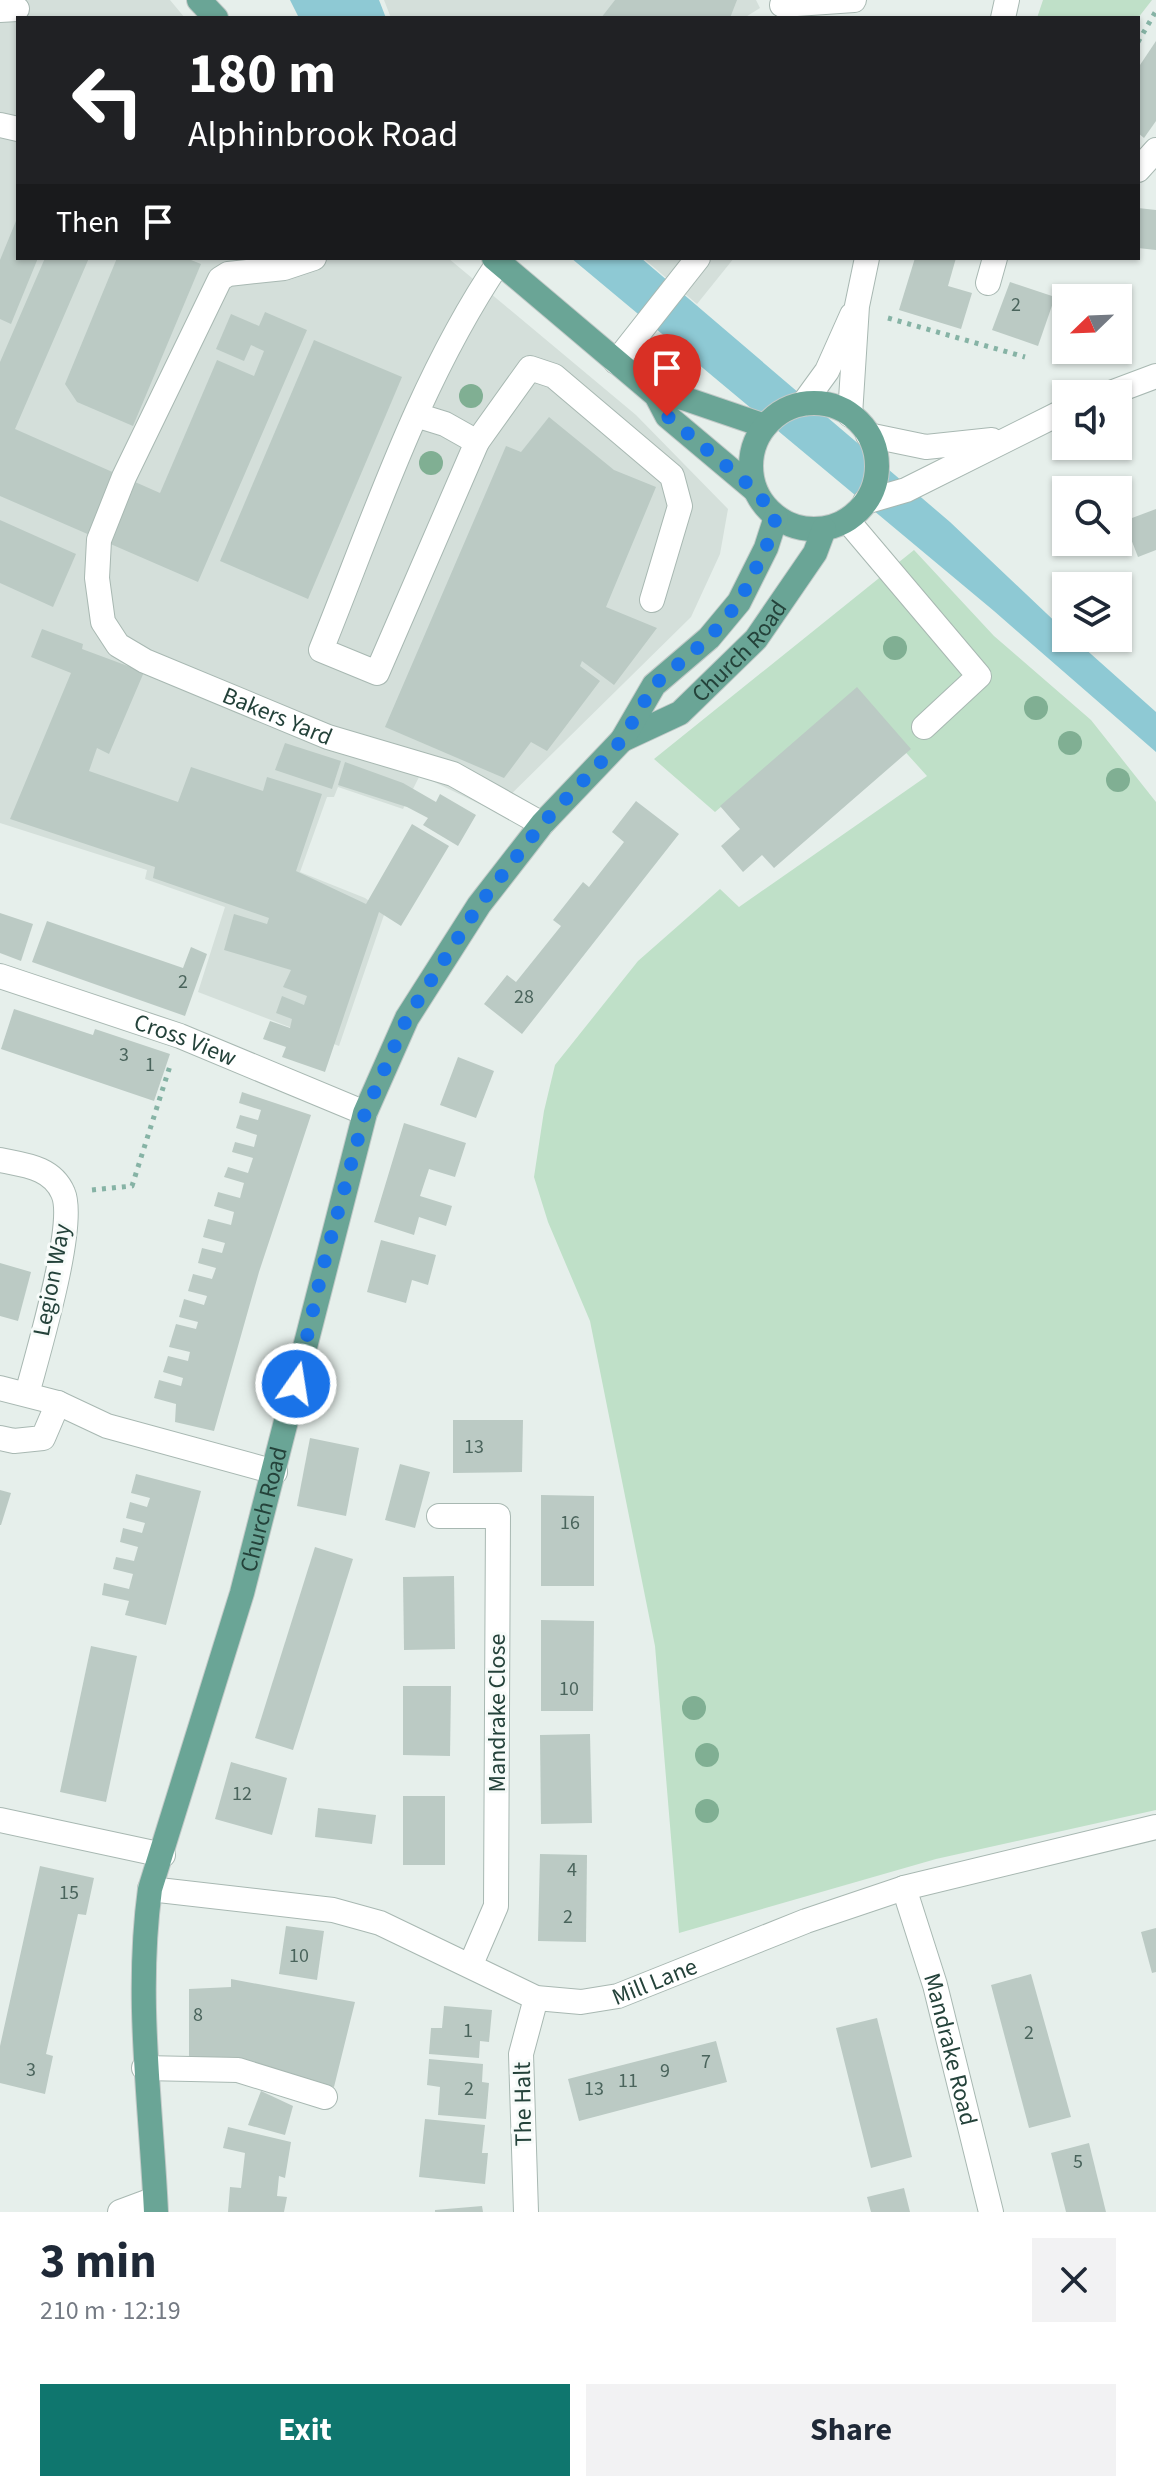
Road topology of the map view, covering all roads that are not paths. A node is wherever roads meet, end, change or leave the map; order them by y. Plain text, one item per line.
1 (199, 0) edge
2 (854, 0) edge
3 (783, 8) edge
4 (214, 16) edge
5 (308, 260) edge
6 (496, 260) edge
7 (697, 260) edge
8 (867, 260) edge
9 (994, 260) edge
10 (988, 283) dead end
11 (857, 306) junction
12 (616, 362) junction
13 (1156, 376) edge
14 (1132, 385) edge
15 (656, 395) junction
16 (803, 404) junction
17 (416, 415) junction
18 (850, 415) junction
19 (1052, 417) edge
20 (765, 426) junction
21 (868, 435) junction
22 (1011, 437) junction
23 (477, 442) junction
24 (755, 490) junction
25 (865, 502) junction
26 (776, 517) junction
27 (847, 520) junction
28 (824, 529) junction
29 (652, 600) dead end
30 (924, 727) dead end
31 (622, 740) junction
32 (542, 824) junction
33 (0, 976) edge
34 (365, 1113) junction
35 (0, 1160) edge
36 (0, 1388) edge
37 (27, 1394) junction
38 (58, 1403) junction
39 (0, 1438) edge
40 (275, 1472) junction
41 (439, 1516) dead end
42 (0, 1820) edge
43 (1156, 1827) edge
44 (163, 1855) junction
45 (904, 1888) junction
46 (150, 1889) junction
47 (471, 1964) junction
48 (536, 1998) junction
49 (144, 2068) junction
50 (325, 2097) dead end
51 (156, 2206) edge
52 (120, 2212) edge
53 (526, 2212) edge
54 (991, 2212) edge

1 - 4 main road
2 - 3 street
5 - 32 street, Bakers Yard
6 - 12 main road
6 - 17 street
7 - 12 street
8 - 11 street
9 - 10 street
11 - 16 street
11 - 18 street
12 - 15 main road
13 - 14 street
15 - 20 main road
15 - 24 main road
16 - 18 main road
16 - 20 main road
17 - 23 street
17 - 23 street
18 - 21 main road
19 - 22 street
20 - 24 main road
21 - 22 street
21 - 25 main road
22 - 25 street
23 - 29 street
24 - 26 main road
25 - 27 main road
26 - 28 main road
26 - 31 main road, Church Road
27 - 28 main road
27 - 30 street
28 - 31 main road, Church Road
31 - 32 main road, Church Road
32 - 34 main road, Church Road
33 - 34 street, Cross View
34 - 40 main road, Church Road
35 - 37 street, Legion Way
36 - 37 street
37 - 38 street
38 - 39 street
38 - 40 street
40 - 44 main road, Church Road
41 - 47 street, Mandrake Close
42 - 44 street
43 - 45 street, Mill Lane
44 - 46 main road, Church Road
45 - 48 street, Mill Lane
45 - 54 street, Mandrake Road
46 - 47 street, Mill Lane
46 - 49 main road, Church Road
47 - 48 street, Mill Lane
48 - 53 street, The Halt
49 - 50 street
49 - 51 main road, Church Road
51 - 52 street

